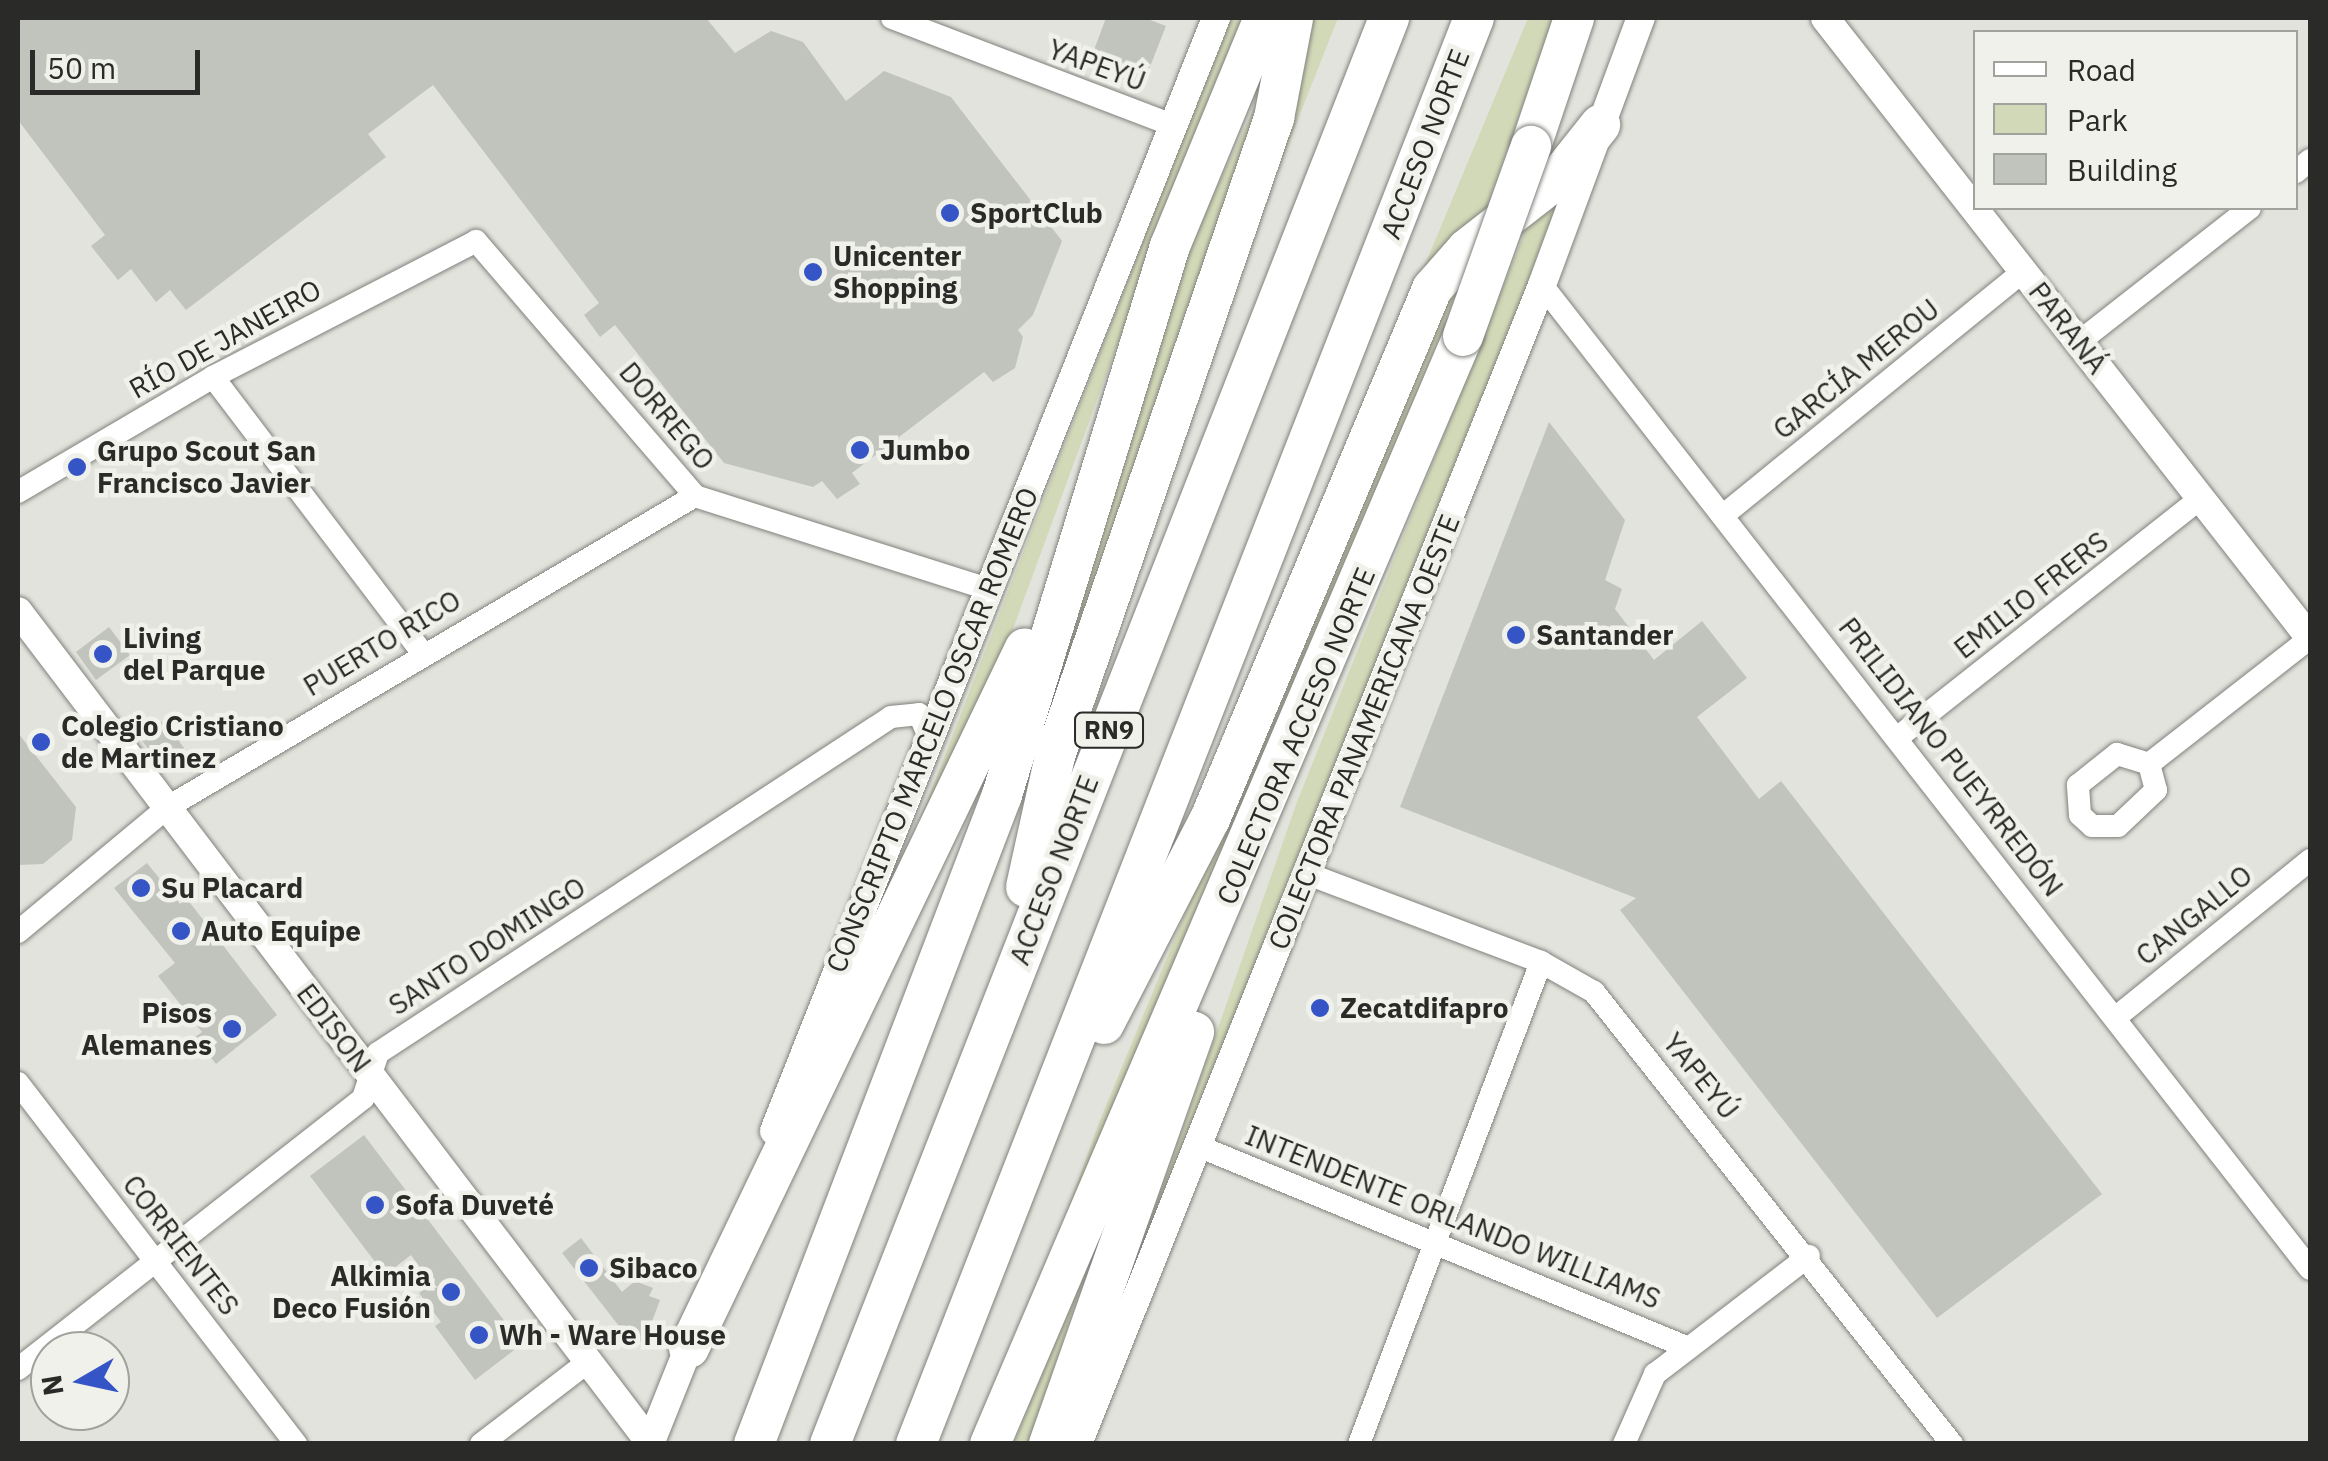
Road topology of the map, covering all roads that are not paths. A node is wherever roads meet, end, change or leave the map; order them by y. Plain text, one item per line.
1 (892, 18) edge
2 (1216, 18) edge
3 (1264, 18) edge
4 (1293, 18) edge
5 (1389, 18) edge
6 (1474, 18) edge
7 (1574, 18) edge
8 (1641, 18) edge
9 (1838, 22) edge
10 (1170, 124) junction
11 (1600, 124) junction
12 (1973, 203) edge
13 (1978, 210) edge
14 (2247, 210) edge
15 (465, 242) joint
16 (2024, 271) junction
17 (1542, 285) junction
18 (2078, 342) junction
19 (214, 377) junction
20 (1102, 470) junction
21 (18, 492) edge
22 (695, 496) junction
23 (2201, 498) junction
24 (1726, 513) junction
25 (989, 589) junction
26 (18, 611) edge
27 (2310, 638) edge
28 (422, 652) junction
29 (1306, 713) junction
30 (929, 736) junction
31 (1897, 738) junction
32 (2149, 764) dead end
33 (168, 807) junction
34 (2310, 860) edge
35 (1308, 874) junction
36 (18, 932) edge
37 (1542, 962) junction
38 (997, 1013) junction
39 (2115, 1018) junction
40 (370, 1076) junction
41 (18, 1083) edge
42 (1198, 1146) junction
43 (1007, 1210) junction
44 (1435, 1242) junction
45 (1809, 1256) junction
46 (156, 1262) junction
47 (2310, 1269) edge
48 (1684, 1346) junction
49 (689, 1348) junction
50 (588, 1362) junction
51 (18, 1369) edge
52 (650, 1443) edge
53 (1074, 1443) edge
54 (296, 1444) edge
55 (481, 1444) edge
56 (754, 1444) edge
57 (830, 1444) edge
58 (916, 1444) edge
59 (990, 1444) edge
60 (1359, 1444) edge
61 (1624, 1444) edge
62 (1952, 1444) edge

1 - 10 street, YAPEYÚ
2 - 10 street, CONSCRIPTO MARCELO OSCAR ROMERO
3 - 20 highway
4 - 38 highway
5 - 38 highway, ACCESO NORTE / RN9
6 - 43 highway, ACCESO NORTE / RN9
7 - 29 highway, COLECTORA ACCESO NORTE, bridge
8 - 11 street, COLECTORA PANAMERICANA OESTE
9 - 12 street, PARANÁ
10 - 25 street, CONSCRIPTO MARCELO OSCAR ROMERO
11 - 17 street, COLECTORA PANAMERICANA OESTE
11 - 43 highway
13 - 16 street, PARANÁ
14 - 18 street
15 - 19 street, RÍO DE JANEIRO
15 - 22 street, DORREGO
16 - 18 street, PARANÁ
16 - 24 street, GARCÍA MEROU
17 - 24 street, PRILIDIANO PUEYRREDÓN
17 - 35 street, COLECTORA PANAMERICANA OESTE
18 - 23 street, PARANÁ
19 - 21 street, RÍO DE JANEIRO
19 - 28 street
20 - 49 highway
20 - 56 highway
22 - 25 street, DORREGO
22 - 28 street, PUERTO RICO
23 - 27 street, PARANÁ
23 - 31 street, EMILIO FRERS
24 - 31 street, PRILIDIANO PUEYRREDÓN
25 - 30 street, CONSCRIPTO MARCELO OSCAR ROMERO
26 - 33 street, EDISON
27 - 32 street
28 - 33 street, PUERTO RICO
29 - 53 highway
29 - 59 highway, COLECTORA ACCESO NORTE
30 - 40 street, SANTO DOMINGO
30 - 49 street, CONSCRIPTO MARCELO OSCAR ROMERO
31 - 39 street, PRILIDIANO PUEYRREDÓN
33 - 36 street, PUERTO RICO
33 - 40 street, EDISON
34 - 39 street, CANGALLO
35 - 37 street, YAPEYÚ
35 - 42 street, COLECTORA PANAMERICANA OESTE
37 - 44 street
37 - 45 street, YAPEYÚ
38 - 57 highway, ACCESO NORTE / RN9
39 - 47 street, PRILIDIANO PUEYRREDÓN
40 - 46 street, SANTO DOMINGO
40 - 50 street, EDISON
41 - 46 street, CORRIENTES
42 - 44 street, INTENDENTE ORLANDO WILLIAMS
42 - 53 street, COLECTORA PANAMERICANA OESTE
43 - 58 highway, ACCESO NORTE / RN9
44 - 48 street, INTENDENTE ORLANDO WILLIAMS
44 - 60 street
45 - 48 street
45 - 62 street, YAPEYÚ
46 - 51 street, SANTO DOMINGO
46 - 54 street, CORRIENTES
48 - 61 street
49 - 52 street, CONSCRIPTO MARCELO OSCAR ROMERO
50 - 52 street, EDISON
50 - 55 street

